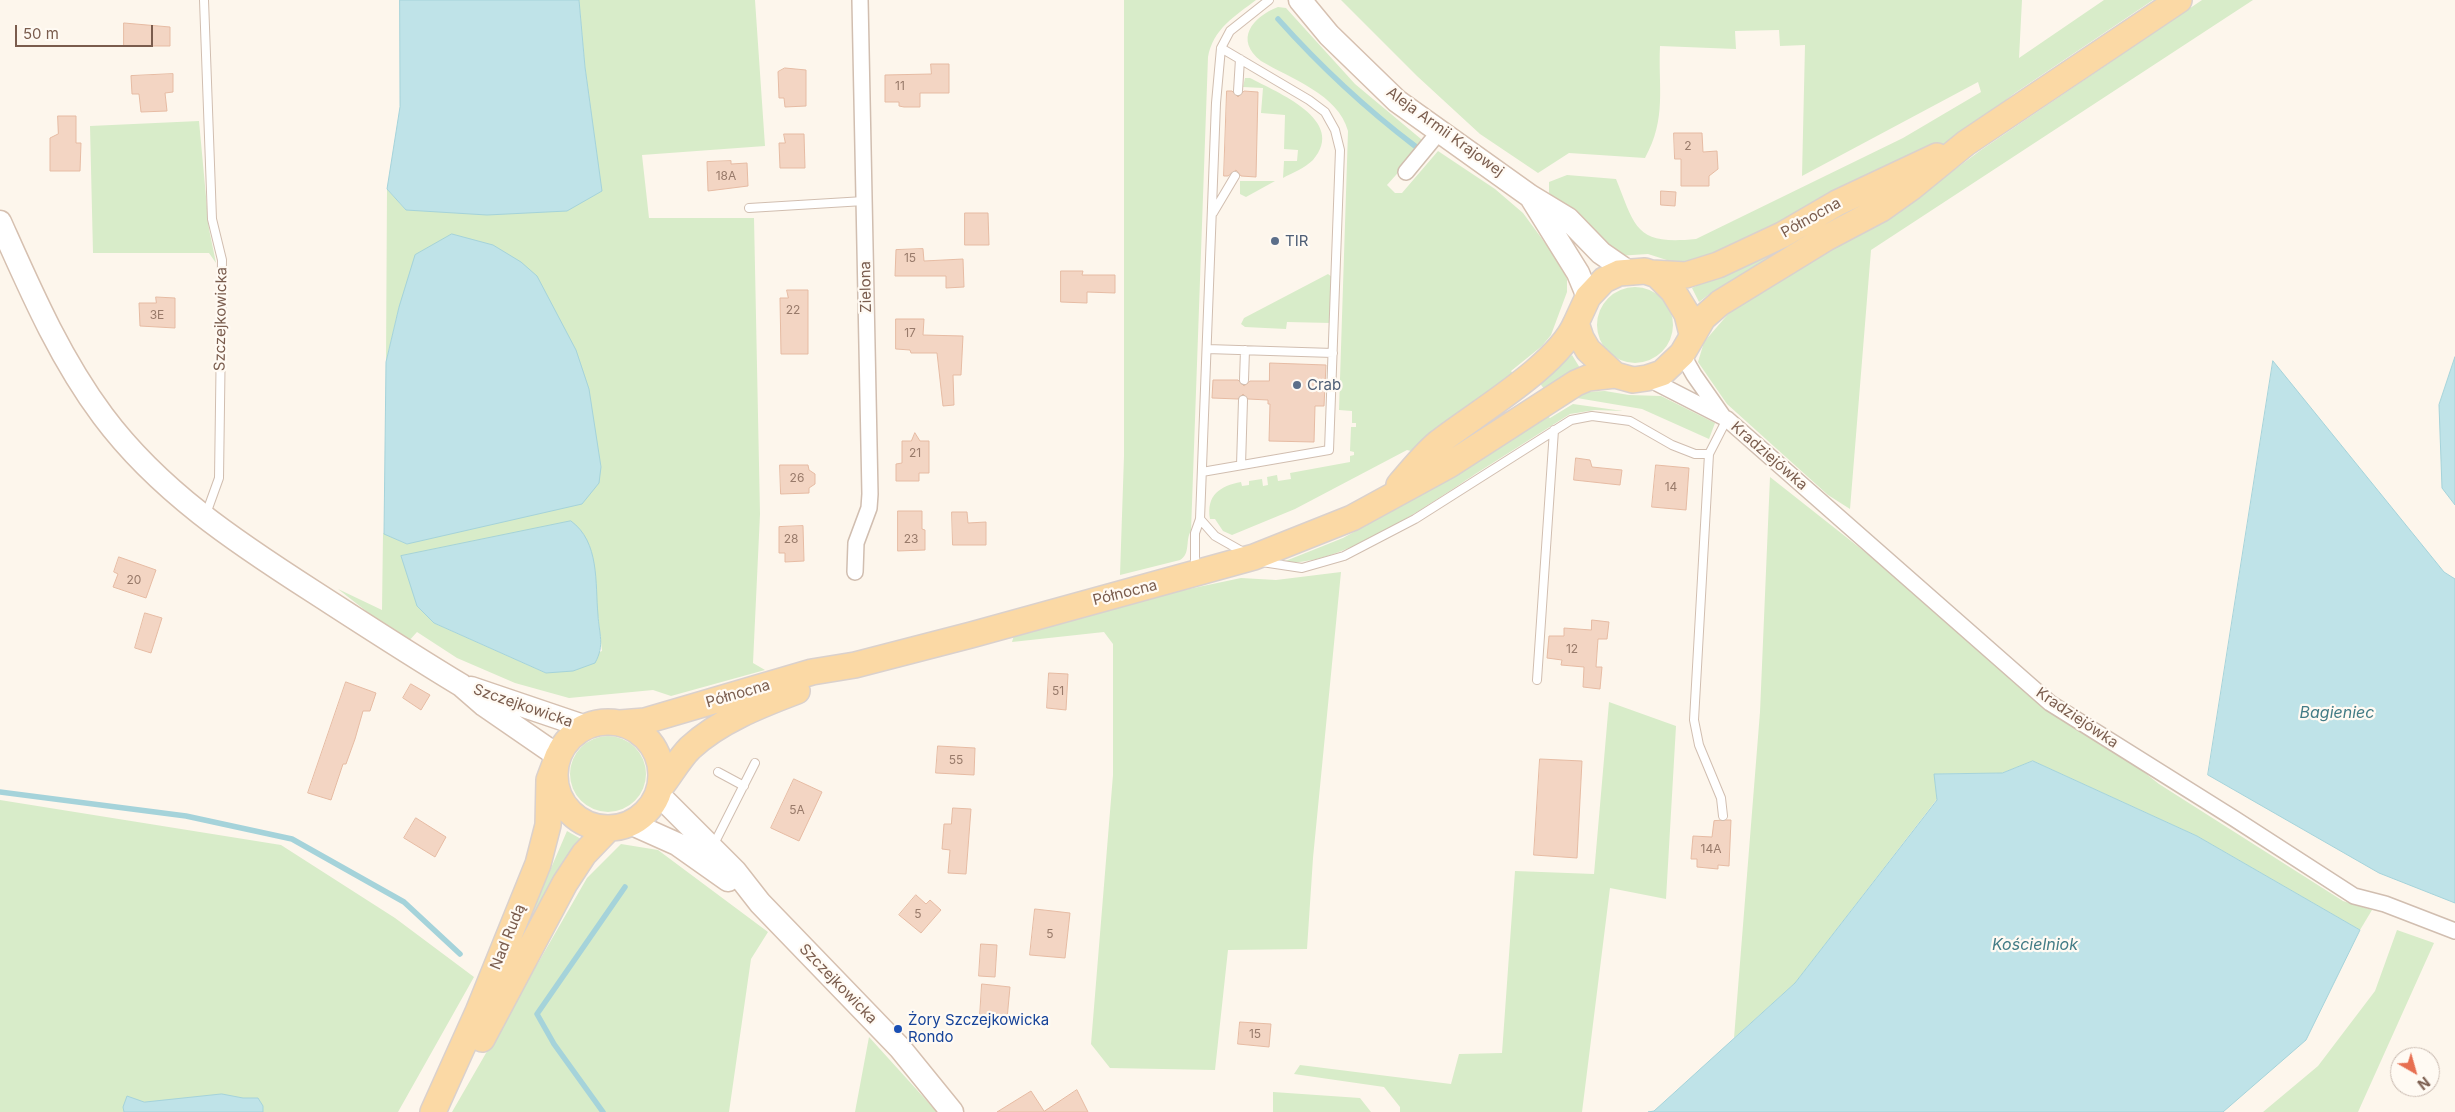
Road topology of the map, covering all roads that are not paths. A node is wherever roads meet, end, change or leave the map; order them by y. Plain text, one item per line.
1 (204, 0) edge
2 (860, 0) edge
3 (1268, 0) edge
4 (1300, 0) edge
5 (2179, 0) edge
6 (1221, 48) junction
7 (1240, 59) junction
8 (1238, 91) dead end
9 (1439, 132) junction
10 (1966, 142) junction
11 (1406, 172) dead end
12 (1235, 176) dead end
13 (1530, 196) junction
14 (864, 201) junction
15 (749, 208) dead end
16 (1212, 215) junction
17 (0, 222) edge
18 (1627, 271) junction
19 (1652, 273) junction
20 (1588, 297) junction
21 (1576, 323) junction
22 (1687, 344) junction
23 (1207, 349) junction
24 (1245, 350) junction
25 (1333, 353) junction
26 (1614, 375) junction
27 (1647, 378) junction
28 (1244, 380) dead end
29 (1243, 400) dead end
30 (1725, 417) junction
31 (1554, 430) junction
32 (1708, 454) junction
33 (1241, 465) junction
34 (1202, 472) junction
35 (1387, 498) junction
36 (205, 518) junction
37 (1200, 519) junction
38 (1254, 557) junction
39 (855, 572) dead end
40 (1194, 575) junction
41 (855, 665) junction
42 (1538, 680) dead end
43 (461, 685) junction
44 (620, 723) junction
45 (586, 727) junction
46 (558, 756) junction
47 (755, 763) dead end
48 (718, 772) dead end
49 (744, 786) junction
50 (658, 792) junction
51 (1723, 816) dead end
52 (620, 825) junction
53 (712, 848) junction
54 (760, 903) junction
55 (2455, 931) edge
56 (433, 1112) edge
57 (952, 1112) edge

1 - 36 lane, Szczejkowicka
2 - 14 street, Zielona
3 - 6 lane
4 - 9 main road, Aleja Armii Krajowej
5 - 10 main road, Północna
6 - 7 lane
6 - 16 lane
7 - 8 lane
7 - 25 lane
9 - 11 street
9 - 13 main road, Aleja Armii Krajowej
10 - 19 main road, Północna
10 - 22 main road, Północna
12 - 16 lane
13 - 18 main road, Aleja Armii Krajowej
13 - 20 main road, Aleja Armii Krajowej
14 - 15 lane
14 - 39 street, Zielona
16 - 23 lane
17 - 36 main road, Szczejkowicka
18 - 19 main road
18 - 20 main road
19 - 22 main road
20 - 21 main road
21 - 26 main road
21 - 35 main road, Północna
22 - 27 main road
22 - 30 street, Kradziejówka
23 - 24 lane
23 - 34 lane
24 - 25 lane
24 - 28 lane
25 - 33 lane
26 - 27 main road
26 - 35 main road, Północna
27 - 30 street, Kradziejówka
29 - 33 lane
30 - 32 lane
30 - 55 street, Kradziejówka
31 - 32 lane
31 - 38 lane
31 - 42 lane
32 - 51 lane
33 - 34 lane
34 - 37 lane
35 - 38 main road, Północna
36 - 43 main road, Szczejkowicka
37 - 38 lane
37 - 40 lane
38 - 40 main road, Północna
40 - 41 main road, Północna
41 - 44 main road, Północna
41 - 50 main road, Północna
43 - 45 main road, Szczejkowicka
43 - 46 main road, Szczejkowicka
44 - 45 main road
44 - 50 main road
45 - 46 main road
46 - 52 main road
46 - 56 main road, Nad Rudą
47 - 49 lane
48 - 49 lane
49 - 53 lane
50 - 52 main road
50 - 53 main road, Szczejkowicka
52 - 54 main road, Szczejkowicka
52 - 56 main road, Nad Rudą
53 - 54 main road, Szczejkowicka
54 - 57 main road, Szczejkowicka

